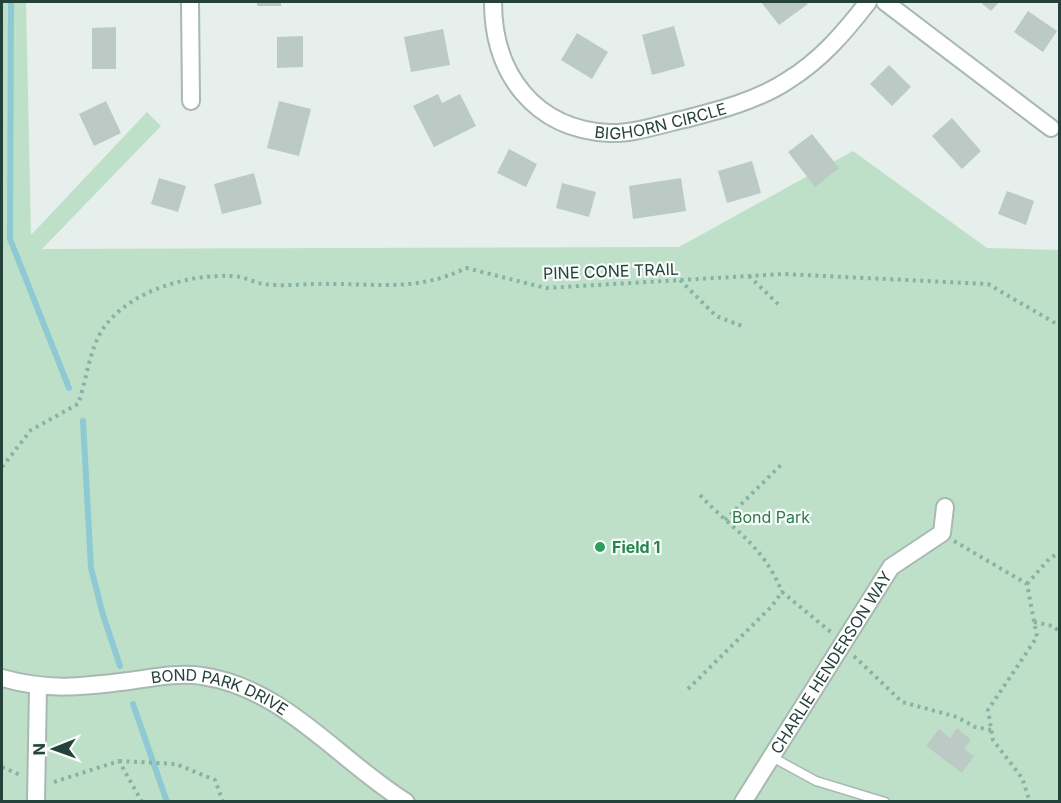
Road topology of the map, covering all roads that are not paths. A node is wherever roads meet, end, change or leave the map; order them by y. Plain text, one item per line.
1 (190, 2) edge
2 (493, 2) edge
3 (868, 2) edge
4 (885, 2) edge
5 (190, 101) dead end
6 (1051, 128) dead end
7 (945, 507) dead end
8 (2, 678) edge
9 (38, 687) junction
10 (772, 757) junction
11 (36, 801) edge
12 (406, 801) edge
13 (743, 801) edge
14 (885, 801) edge

1 - 5 street
2 - 3 street, BIGHORN CIRCLE
4 - 6 street
7 - 10 street, CHARLIE HENDERSON WAY
8 - 9 street, BOND PARK DRIVE
9 - 11 street
9 - 12 street, BOND PARK DRIVE
10 - 13 street, CHARLIE HENDERSON WAY
10 - 14 lane

